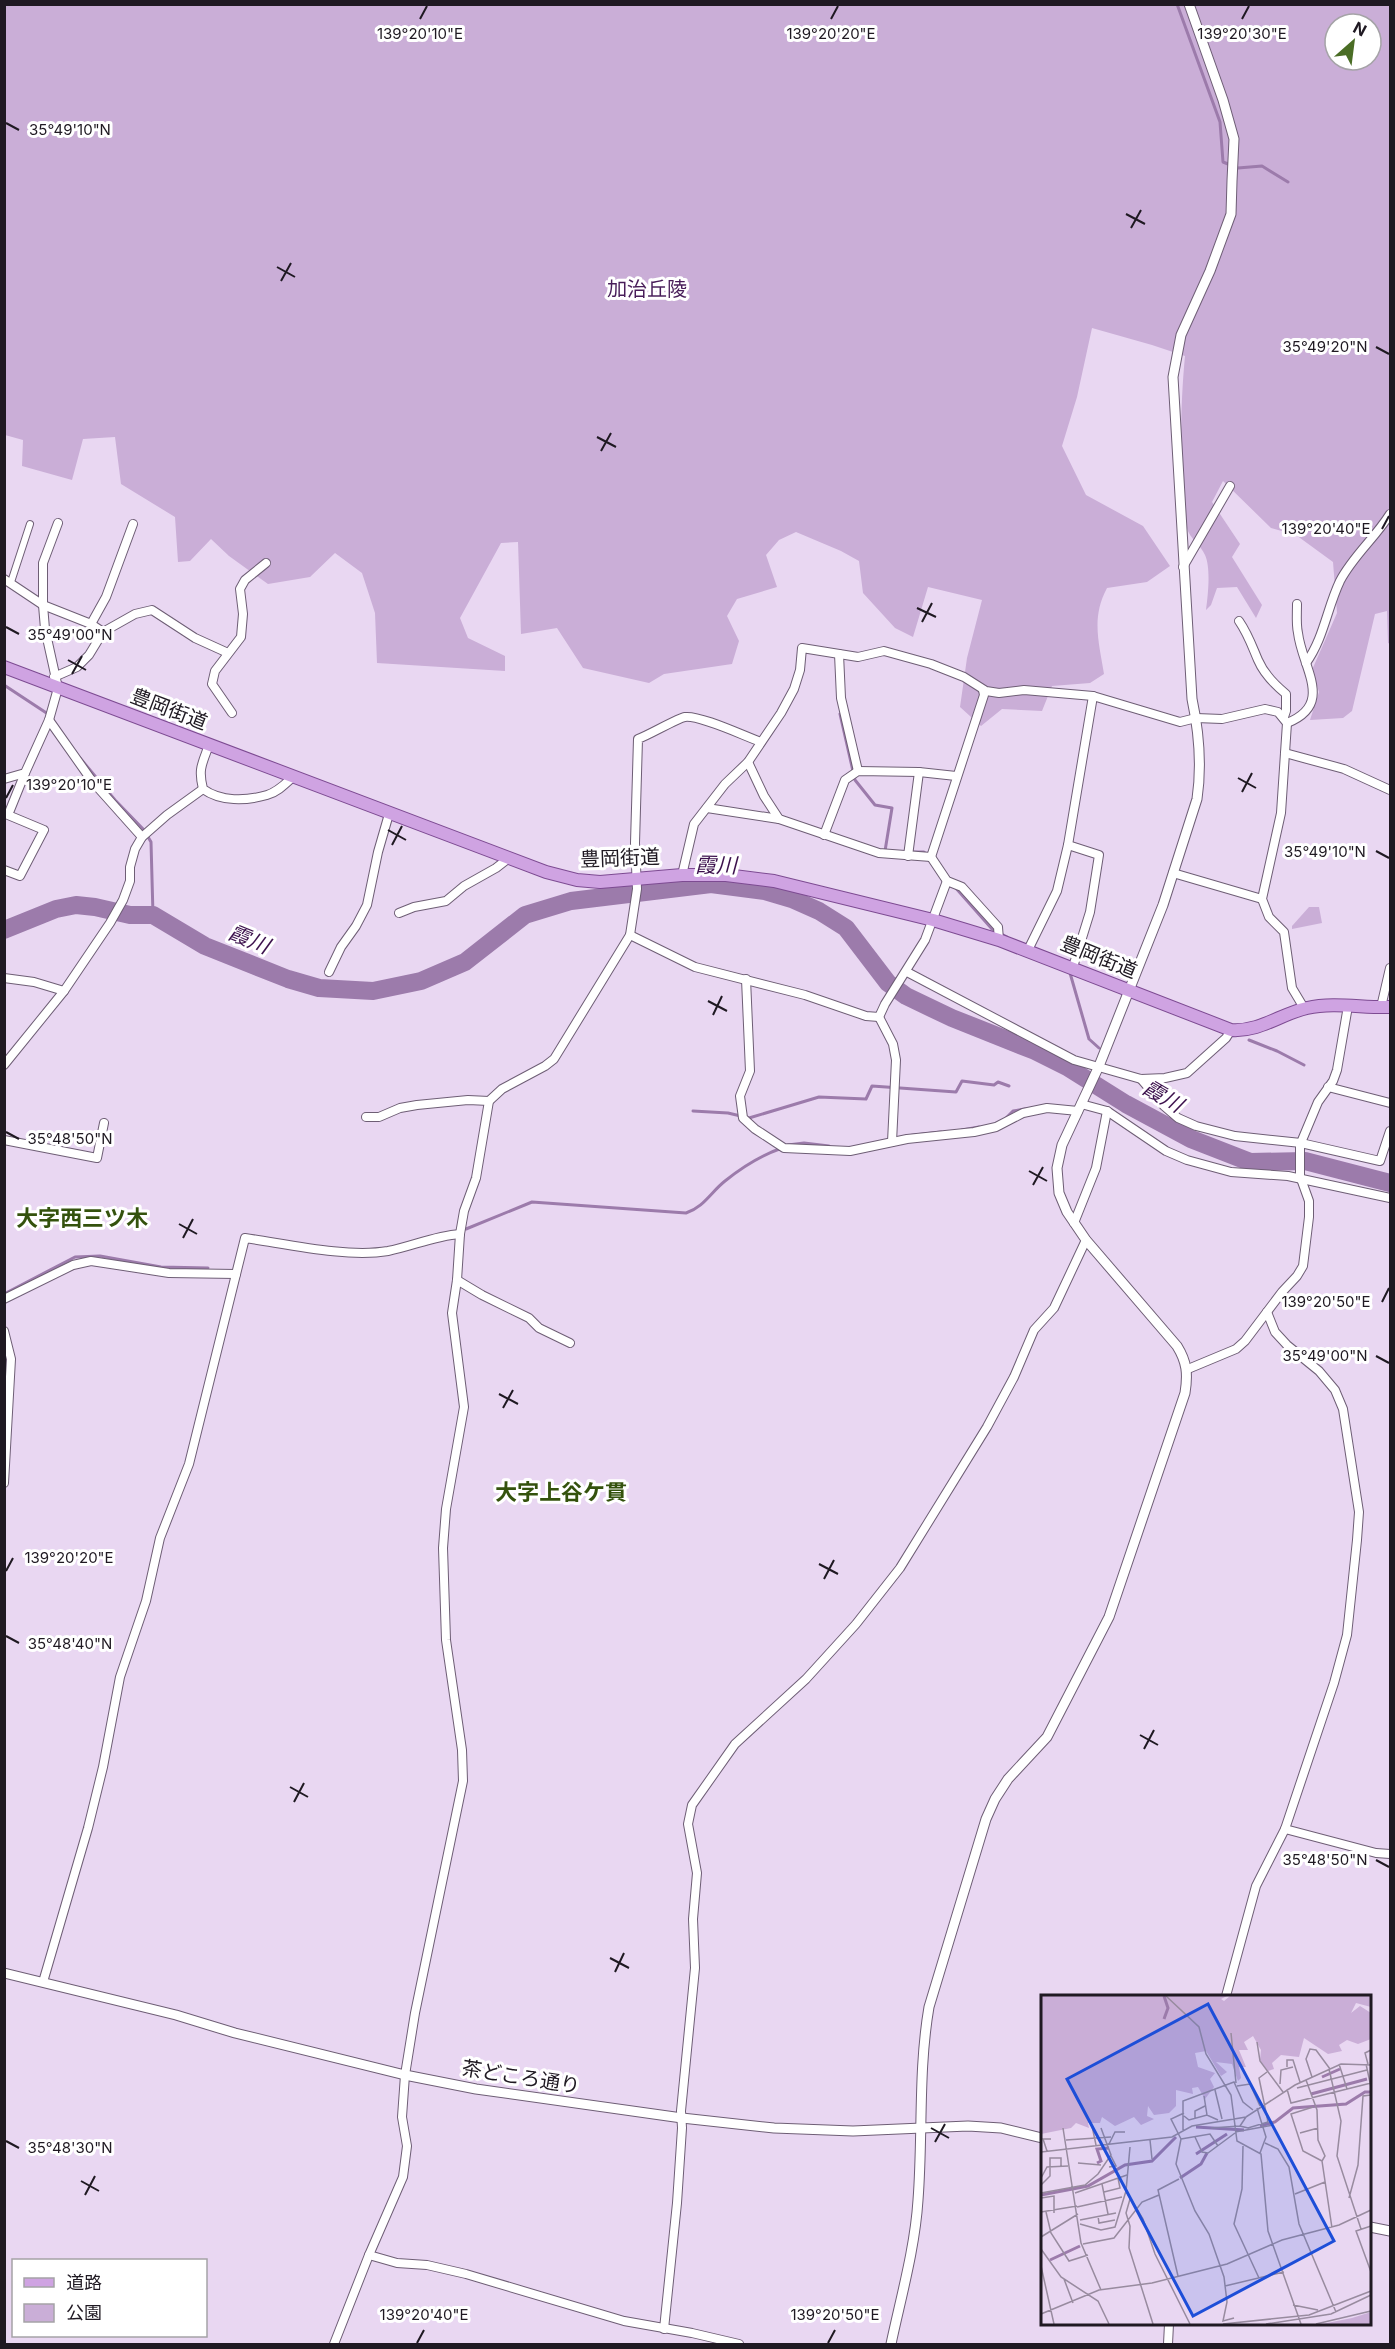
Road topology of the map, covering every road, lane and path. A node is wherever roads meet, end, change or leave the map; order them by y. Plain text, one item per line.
1 (1189, 4) edge
2 (1230, 486) dead end
3 (1390, 514) edge
4 (58, 523) dead end
5 (30, 524) dead end
6 (133, 524) dead end
7 (266, 563) dead end
8 (1183, 567) junction
9 (8, 580) edge
10 (1297, 604) dead end
11 (43, 605) junction
12 (1239, 621) dead end
13 (91, 624) junction
14 (103, 632) junction
15 (228, 653) junction
16 (839, 654) junction
17 (1306, 663) junction
18 (4, 667) edge
19 (56, 683) junction
20 (983, 690) junction
21 (1093, 696) junction
22 (232, 713) dead end
23 (1196, 718) junction
24 (49, 720) junction
25 (1285, 720) junction
26 (761, 742) junction
27 (209, 745) junction
28 (1285, 753) junction
29 (748, 762) junction
30 (858, 771) junction
31 (919, 772) junction
32 (25, 773) junction
33 (294, 776) junction
34 (956, 776) junction
35 (4, 779) edge
36 (203, 789) junction
37 (1390, 790) edge
38 (707, 808) junction
39 (389, 814) junction
40 (778, 819) junction
41 (145, 835) junction
42 (824, 835) junction
43 (1068, 845) junction
44 (908, 856) junction
45 (931, 856) junction
46 (509, 858) junction
47 (4, 870) edge
48 (1173, 873) junction
49 (682, 875) junction
50 (947, 880) junction
51 (636, 884) junction
52 (1262, 899) junction
53 (399, 913) dead end
54 (933, 920) junction
55 (630, 935) junction
56 (999, 940) junction
57 (1028, 950) junction
58 (1073, 967) junction
59 (1390, 968) edge
60 (329, 972) dead end
61 (907, 972) junction
62 (4, 978) edge
63 (746, 979) junction
64 (1130, 990) junction
65 (64, 991) junction
66 (1348, 1006) junction
67 (1386, 1007) edge
68 (1304, 1008) junction
69 (879, 1017) junction
70 (1231, 1030) junction
71 (4, 1065) edge
72 (1098, 1068) junction
73 (1141, 1078) junction
74 (1328, 1087) junction
75 (489, 1101) junction
76 (1082, 1103) junction
77 (1390, 1103) edge
78 (1107, 1111) junction
79 (366, 1117) dead end
80 (104, 1124) dead end
81 (1390, 1131) edge
82 (4, 1140) edge
83 (892, 1142) junction
84 (1300, 1144) junction
85 (1301, 1177) junction
86 (1390, 1198) edge
87 (1074, 1223) junction
88 (460, 1234) junction
89 (1086, 1240) junction
90 (236, 1274) junction
91 (457, 1280) junction
92 (4, 1299) edge
93 (1267, 1312) junction
94 (4, 1331) edge
95 (570, 1343) dead end
96 (1188, 1369) junction
97 (4, 1483) edge
98 (1285, 1829) junction
99 (1390, 1854) edge
100 (4, 1973) edge
101 (43, 1982) junction
102 (1226, 1995) edge
103 (405, 2075) junction
104 (682, 2118) junction
105 (920, 2129) junction
106 (1041, 2138) edge
107 (1371, 2226) edge
108 (1390, 2231) edge
109 (369, 2255) junction
110 (1169, 2325) edge
111 (664, 2329) junction
112 (334, 2344) edge
113 (739, 2344) edge
114 (891, 2344) edge
115 (1168, 2344) edge

1 - 8 street
2 - 8 street
3 - 17 street
4 - 11 street
5 - 9 street
6 - 13 street
7 - 15 street
8 - 23 street
9 - 11 street
10 - 17 street
11 - 13 street
11 - 19 street
12 - 25 street
13 - 14 street
14 - 15 street
14 - 19 street
15 - 22 street
16 - 20 street
16 - 26 street
16 - 30 street
17 - 25 street
18 - 19 main road, 豊岡街道
19 - 24 street
19 - 27 main road, 豊岡街道
20 - 21 street
20 - 34 street
21 - 23 street
21 - 43 street
23 - 25 street
23 - 48 street
24 - 32 street
24 - 41 street
25 - 28 street
26 - 29 street
26 - 51 street
27 - 33 main road, 豊岡街道
27 - 36 street
28 - 37 street
28 - 52 street
29 - 38 street
29 - 40 street
30 - 31 street
30 - 42 street
31 - 34 street
31 - 44 street
32 - 35 street
32 - 47 street
33 - 36 street
33 - 39 main road, 豊岡街道
34 - 45 street
36 - 41 street
38 - 40 street
38 - 49 street
39 - 46 main road, 豊岡街道
39 - 60 street
40 - 42 street
41 - 65 street
42 - 44 street
43 - 57 street
43 - 58 street
44 - 45 street
45 - 50 street
46 - 51 main road, 豊岡街道
46 - 53 street
48 - 52 street
48 - 64 street
49 - 51 main road, 豊岡街道
49 - 54 main road, 豊岡街道
50 - 54 street
50 - 56 street
51 - 55 street
52 - 68 street
54 - 56 main road, 豊岡街道
54 - 61 street
55 - 63 street
55 - 75 street
56 - 57 main road, 豊岡街道
57 - 58 main road, 豊岡街道
58 - 64 main road, 豊岡街道
59 - 67 street
61 - 69 street
61 - 72 street
62 - 65 street
63 - 69 street
63 - 83 street
64 - 70 main road, 豊岡街道
64 - 72 street
65 - 71 street
66 - 67 main road, 豊岡街道
66 - 68 main road, 豊岡街道
66 - 74 street
68 - 70 main road, 豊岡街道
69 - 83 street
70 - 73 street
72 - 73 street
72 - 76 street
73 - 84 street
74 - 77 street
74 - 84 street
75 - 79 street
75 - 88 street
76 - 78 street
76 - 83 street
76 - 87 street
78 - 85 street
78 - 87 street
80 - 82 street
81 - 84 street
84 - 85 street
85 - 86 street
85 - 93 street
87 - 89 street
88 - 90 street
88 - 91 street
89 - 96 street
89 - 104 street
90 - 92 street
90 - 101 street
91 - 95 street
91 - 103 street
93 - 96 street
93 - 98 street
94 - 97 street
96 - 105 street
98 - 99 street
98 - 102 street
100 - 101 street, 茶どころ通り
101 - 103 street, 茶どころ通り
103 - 104 street, 茶どころ通り
103 - 109 street
104 - 105 street, 茶どころ通り
104 - 111 street
105 - 106 street, 茶どころ通り
105 - 114 street
107 - 108 street
109 - 111 street
109 - 112 street
110 - 115 street
111 - 113 street

